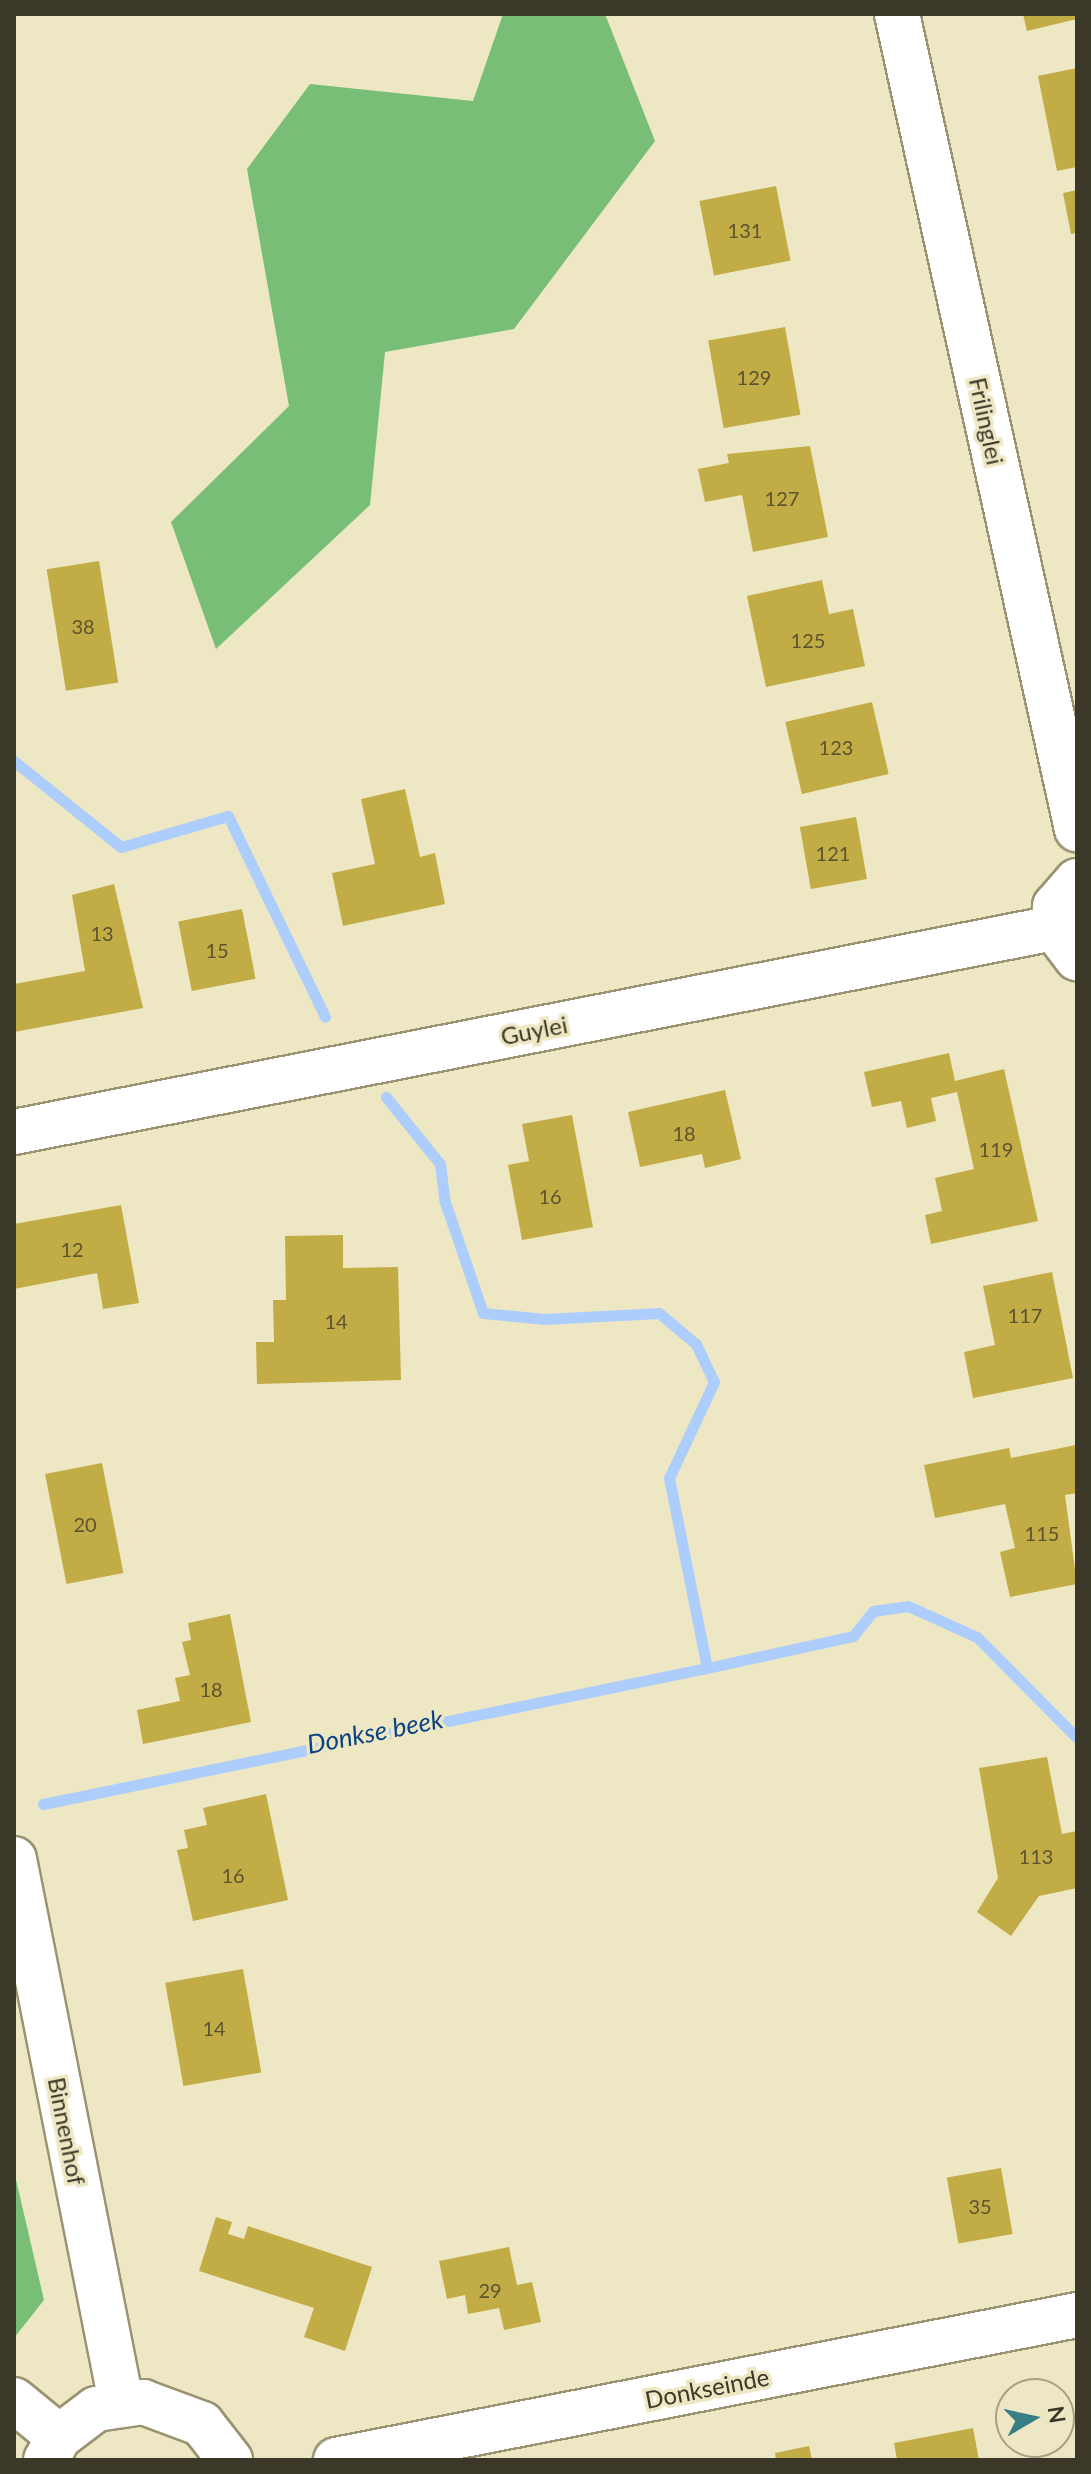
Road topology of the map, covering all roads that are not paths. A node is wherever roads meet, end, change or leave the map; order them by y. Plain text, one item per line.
1 (897, 14) edge
2 (1077, 829) edge
3 (1077, 881) edge
4 (1066, 943) edge
5 (14, 1132) edge
6 (14, 1859) edge
7 (1077, 2315) edge
8 (14, 2400) edge
9 (121, 2402) junction
10 (53, 2449) edge
11 (230, 2460) edge
12 (336, 2460) edge

1 - 2 street, Frilinglei
3 - 4 street
4 - 5 street, Guylei
6 - 9 street, Binnenhof
7 - 12 street, Donkseinde
8 - 10 street
9 - 10 street
9 - 11 street

